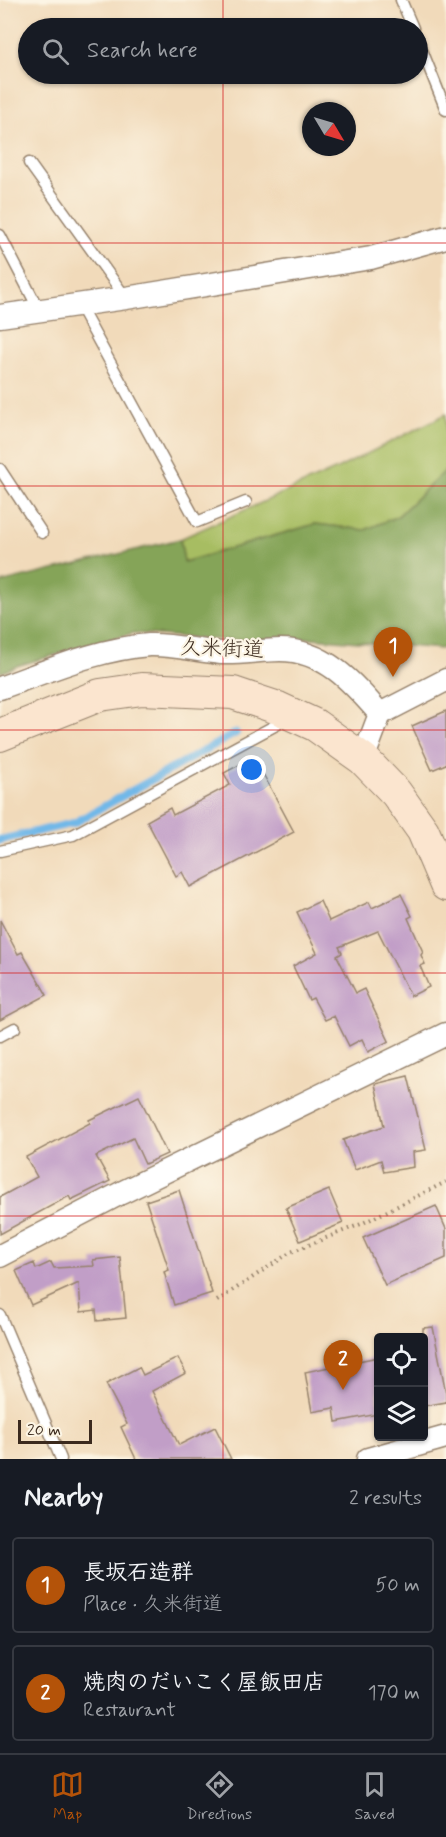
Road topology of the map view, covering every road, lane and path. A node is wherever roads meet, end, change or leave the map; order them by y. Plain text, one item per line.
1 (401, 0) edge
2 (409, 18) edge
3 (428, 67) edge
4 (446, 110) edge
5 (29, 163) dead end
6 (0, 235) edge
7 (446, 237) edge
8 (126, 298) junction
9 (79, 305) junction
10 (39, 310) junction
11 (0, 316) edge
12 (0, 469) edge
13 (246, 502) dead end
14 (42, 533) dead end
15 (446, 680) edge
16 (0, 688) edge
17 (380, 714) junction
18 (294, 716) junction
19 (0, 735) edge
20 (363, 759) junction
21 (0, 851) edge
22 (446, 885) edge
23 (15, 1028) dead end
24 (446, 1034) edge
25 (0, 1036) edge
26 (446, 1182) edge
27 (0, 1256) edge
28 (217, 1301) dead end
29 (0, 1315) edge
30 (446, 1437) edge
31 (61, 1459) edge
32 (368, 1459) edge

1 - 2 lane
3 - 4 lane
5 - 8 lane
6 - 10 lane
7 - 8 street
8 - 9 street
9 - 10 street
9 - 13 lane
10 - 11 street
12 - 14 lane
15 - 17 street
16 - 17 street, 久米街道
17 - 20 street
18 - 19 street
18 - 20 street
18 - 21 lane
20 - 22 street
23 - 25 lane
24 - 27 street
26 - 28 path
29 - 31 lane
30 - 32 street

